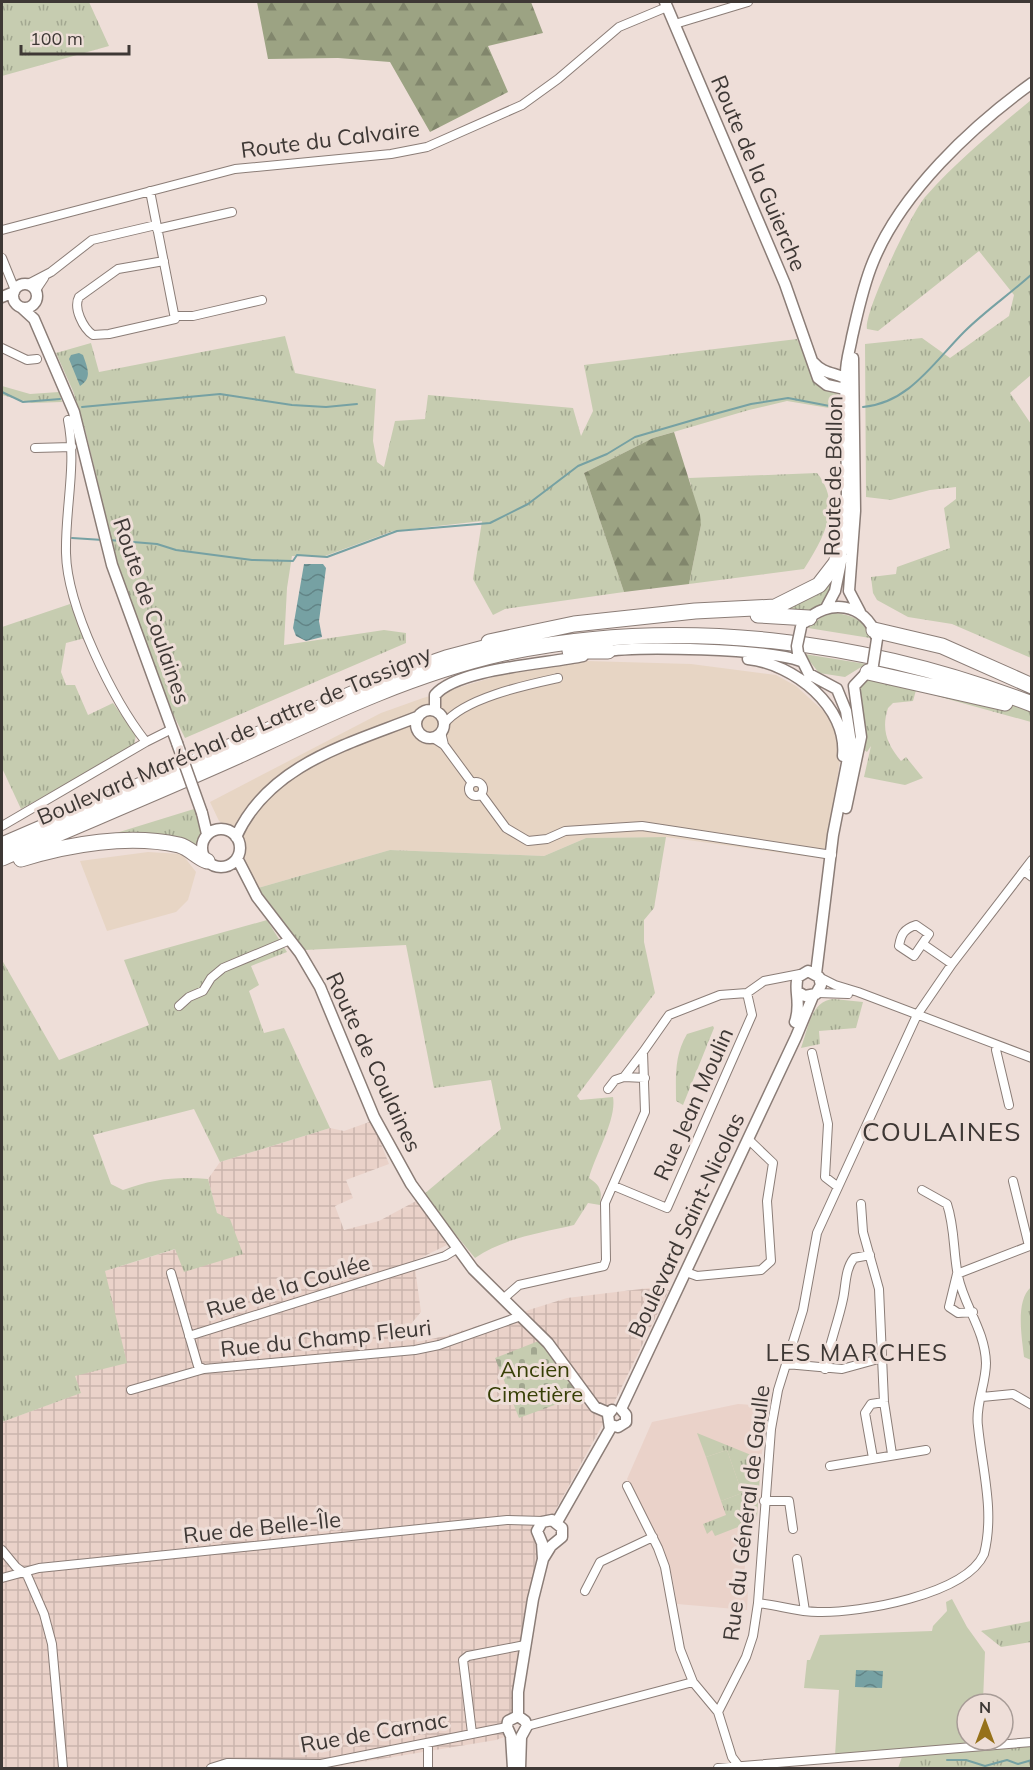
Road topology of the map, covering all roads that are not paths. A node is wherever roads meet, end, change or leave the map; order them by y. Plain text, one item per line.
1 (747, 2) edge
2 (666, 4) edge
3 (675, 24) junction
4 (1032, 83) edge
5 (150, 190) junction
6 (232, 212) dead end
7 (156, 227) junction
8 (2, 230) edge
9 (2, 258) edge
10 (164, 261) junction
11 (22, 293) junction
12 (2, 298) edge
13 (262, 300) dead end
14 (175, 316) junction
15 (34, 319) junction
16 (2, 348) edge
17 (37, 359) dead end
18 (848, 384) junction
19 (68, 420) dead end
20 (72, 447) junction
21 (35, 448) dead end
22 (845, 536) junction
23 (826, 608) junction
24 (709, 610) junction
25 (860, 612) junction
26 (805, 622) junction
27 (875, 634) junction
28 (608, 651) junction
29 (729, 652) junction
30 (485, 653) junction
31 (799, 657) junction
32 (866, 672) junction
33 (558, 678) dead end
34 (830, 685) junction
35 (1032, 686) edge
36 (1032, 694) edge
37 (1032, 704) edge
38 (1032, 710) edge
39 (441, 722) junction
40 (416, 723) junction
41 (172, 729) junction
42 (146, 742) junction
43 (838, 810) junction
44 (244, 818) junction
45 (2, 826) edge
46 (216, 831) junction
47 (236, 837) junction
48 (2, 844) edge
49 (832, 855) junction
50 (2, 858) edge
51 (1032, 860) edge
52 (207, 861) junction
53 (233, 862) junction
54 (2, 865) edge
55 (1024, 871) junction
56 (1032, 877) edge
57 (820, 933) junction
58 (291, 940) junction
59 (923, 944) dead end
60 (952, 964) junction
61 (802, 973) junction
62 (818, 975) junction
63 (775, 978) junction
64 (797, 990) junction
65 (747, 993) junction
66 (816, 994) junction
67 (869, 996) junction
68 (179, 1006) dead end
69 (917, 1015) junction
70 (997, 1045) junction
71 (643, 1053) junction
72 (813, 1053) dead end
73 (785, 1057) junction
74 (1032, 1058) edge
75 (624, 1077) junction
76 (645, 1078) junction
77 (608, 1089) dead end
78 (1009, 1105) dead end
79 (748, 1139) junction
80 (1012, 1181) dead end
81 (614, 1186) junction
82 (838, 1187) junction
83 (922, 1190) dead end
84 (861, 1204) dead end
85 (1030, 1245) edge
86 (458, 1248) junction
87 (870, 1255) junction
88 (686, 1272) junction
89 (171, 1273) dead end
90 (957, 1274) junction
91 (503, 1299) junction
92 (973, 1312) junction
93 (521, 1316) junction
94 (189, 1336) junction
95 (882, 1358) junction
96 (786, 1364) junction
97 (204, 1369) junction
98 (825, 1369) junction
99 (131, 1390) dead end
100 (982, 1397) junction
101 (884, 1402) junction
102 (1032, 1405) edge
103 (621, 1409) junction
104 (609, 1413) junction
105 (611, 1425) junction
106 (926, 1449) dead end
107 (892, 1454) junction
108 (873, 1458) junction
109 (830, 1466) dead end
110 (627, 1486) dead end
111 (764, 1501) junction
112 (507, 1520) junction
113 (544, 1521) junction
114 (556, 1522) junction
115 (792, 1529) dead end
116 (653, 1537) junction
117 (543, 1541) junction
118 (2, 1550) edge
119 (797, 1560) dead end
120 (21, 1571) junction
121 (2, 1578) edge
122 (585, 1591) dead end
123 (758, 1603) junction
124 (805, 1611) junction
125 (525, 1645) junction
126 (693, 1682) junction
127 (718, 1712) junction
128 (518, 1716) junction
129 (527, 1726) junction
130 (472, 1733) junction
131 (513, 1733) junction
132 (1032, 1742) edge
133 (428, 1743) junction
134 (738, 1767) edge
135 (63, 1768) edge
136 (211, 1768) edge
137 (428, 1768) edge
138 (513, 1768) edge
139 (520, 1768) edge
140 (718, 1768) edge

1 - 3 street
2 - 3 main road, Route de la Guierche
2 - 5 street, Route du Calvaire
3 - 18 main road, Route de la Guierche
4 - 18 main road, Route de Ballon
5 - 7 street
5 - 8 street, Route du Calvaire
6 - 7 street
7 - 10 street
7 - 11 street
9 - 11 street
10 - 14 street
10 - 14 street
11 - 12 main road
11 - 15 main road, Route de Coulaines
11 - 15 main road, Route de Coulaines
13 - 14 street
15 - 41 main road, Route de Coulaines
16 - 17 street
18 - 22 main road, Route de Ballon
18 - 25 main road, Route de Ballon
19 - 20 street
20 - 21 street
20 - 42 street
22 - 23 main road, Route de Ballon
22 - 24 highway
23 - 25 main road
23 - 26 main road
24 - 26 highway
24 - 30 highway
25 - 27 main road
26 - 31 main road, bridge
27 - 32 main road, bridge
27 - 35 highway
28 - 29 main road
28 - 30 highway
28 - 39 main road
29 - 31 main road
29 - 43 main road
30 - 36 highway
30 - 37 highway
30 - 48 highway, Boulevard Maréchal de Lattre de Tassigny
30 - 50 highway, Boulevard Maréchal de Lattre de Tassigny
31 - 34 main road
32 - 34 main road
32 - 38 highway
32 - 49 main road
33 - 39 street
34 - 43 main road
39 - 40 main road
39 - 40 main road
39 - 49 street
40 - 44 main road
41 - 42 street
41 - 46 main road, Route de Coulaines, bridge
42 - 45 street
43 - 49 main road
44 - 46 main road
44 - 47 main road
46 - 47 main road, Route de Coulaines
46 - 52 main road
47 - 53 main road, Route de Coulaines
49 - 57 main road
51 - 55 street, Rue du Général de Gaulle
52 - 53 main road
52 - 54 highway
53 - 58 main road, Route de Coulaines
55 - 56 street
55 - 60 street, Rue du Général de Gaulle
57 - 61 main road
57 - 62 main road
58 - 68 street
58 - 86 main road, Route de Coulaines
59 - 60 street
60 - 69 street, Rue du Général de Gaulle
61 - 62 main road
61 - 63 street
61 - 64 main road
62 - 66 main road
62 - 67 street
63 - 64 street
63 - 65 street
64 - 66 main road
64 - 73 main road, Boulevard Saint-Nicolas
65 - 71 street
65 - 81 street, Rue Jean Moulin
66 - 67 street
66 - 73 main road, Boulevard Saint-Nicolas
67 - 69 street
69 - 70 street
69 - 82 street, Rue du Général de Gaulle
70 - 74 street
70 - 78 street
71 - 75 street
71 - 76 street
72 - 82 street
73 - 79 main road, Boulevard Saint-Nicolas
75 - 76 street
75 - 77 street
76 - 81 street
79 - 88 main road, Boulevard Saint-Nicolas
79 - 88 street
80 - 85 street
81 - 91 street
82 - 96 street, Rue du Général de Gaulle
83 - 90 street
84 - 87 street
85 - 90 street
86 - 91 main road, Route de Coulaines
86 - 94 street, Rue de la Coulée
87 - 95 street
87 - 98 street
88 - 103 main road, Boulevard Saint-Nicolas
89 - 94 street, Rue de la Coulée
90 - 92 street
90 - 92 street
91 - 93 main road, Route de Coulaines
92 - 100 street
93 - 97 street, Rue du Champ Fleuri
93 - 104 main road, Route de Coulaines
94 - 97 street, Rue du Champ Fleuri
95 - 98 street
95 - 101 street
96 - 98 street
96 - 111 street, Rue du Général de Gaulle
97 - 99 street
100 - 102 street
100 - 124 street
101 - 107 street
101 - 108 street
103 - 104 main road
103 - 105 main road, Boulevard Saint-Nicolas
104 - 105 main road
105 - 114 main road, Boulevard Saint-Nicolas
106 - 107 street
107 - 108 street
108 - 109 street
110 - 116 street
111 - 115 street
111 - 123 street, Rue du Général de Gaulle
112 - 113 street, Rue de Belle-Île
112 - 117 street
112 - 120 street, Rue de Belle-Île
113 - 114 main road
113 - 117 main road
114 - 117 main road, Boulevard Saint-Nicolas
116 - 122 street
116 - 126 street
117 - 125 main road, Boulevard Saint-Nicolas
118 - 120 street
119 - 124 street
120 - 121 street, Rue de Belle-Île
120 - 135 street
123 - 124 street
123 - 127 street, Rue du Général de Gaulle
125 - 128 main road, Boulevard Saint-Nicolas
125 - 130 street
126 - 127 street
126 - 129 street
127 - 134 street
128 - 129 main road
128 - 131 main road
129 - 131 main road
130 - 131 street, Rue de Carnac
130 - 133 street, Rue de Carnac
131 - 138 main road
131 - 139 main road
132 - 134 street
133 - 136 street, Rue de Carnac
133 - 137 street
134 - 140 street

